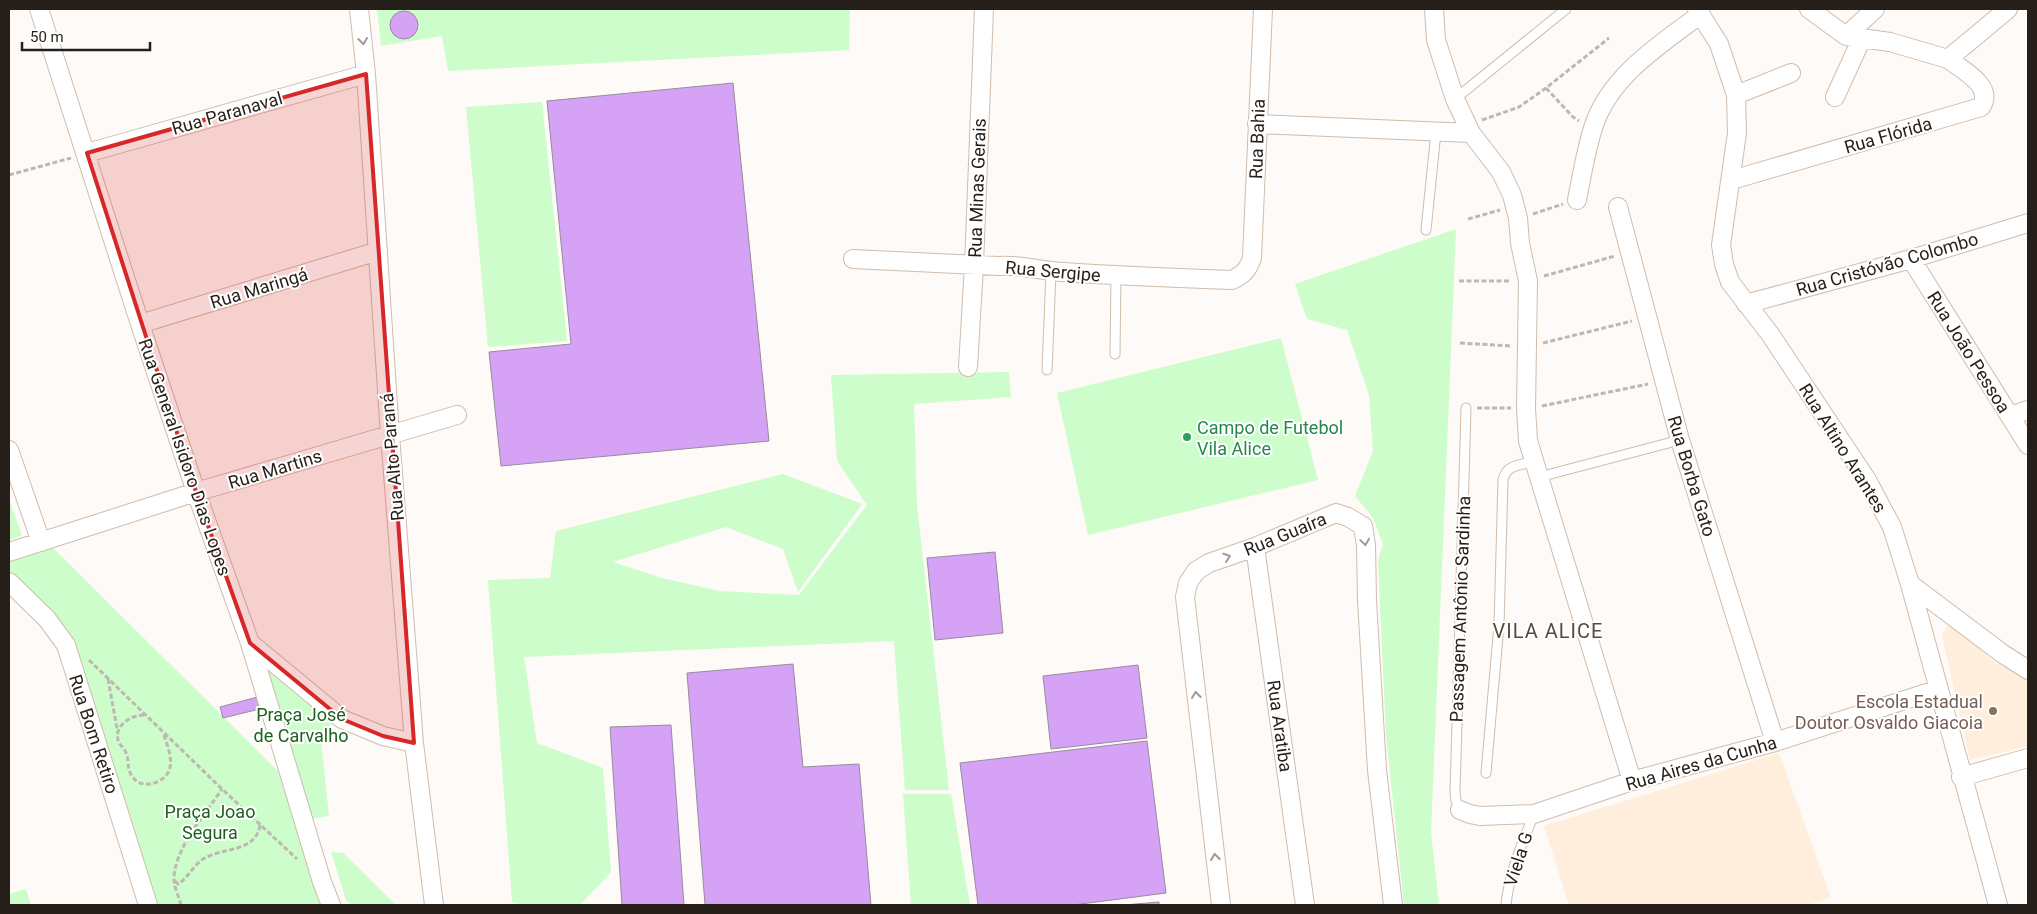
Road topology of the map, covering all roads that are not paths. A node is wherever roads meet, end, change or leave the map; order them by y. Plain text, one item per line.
1 (39, 9) edge
2 (359, 9) edge
3 (984, 9) edge
4 (1263, 9) edge
5 (1434, 9) edge
6 (1566, 9) edge
7 (1809, 9) edge
8 (1875, 9) edge
9 (2008, 9) edge
10 (1699, 11) edge
11 (1854, 37) junction
12 (1948, 59) junction
13 (1791, 73) dead end
14 (366, 74) junction
15 (1736, 95) junction
16 (1835, 96) dead end
17 (1455, 99) junction
18 (1257, 124) junction
19 (1469, 129) junction
20 (1436, 132) junction
21 (87, 153) junction
22 (1732, 180) junction
23 (1577, 200) dead end
24 (1618, 207) dead end
25 (2028, 223) edge
26 (1426, 230) dead end
27 (378, 251) junction
28 (853, 259) dead end
29 (1910, 259) junction
30 (974, 265) junction
31 (1249, 268) joint
32 (1051, 272) junction
33 (1116, 276) junction
34 (1746, 304) junction
35 (140, 324) junction
36 (1115, 354) dead end
37 (968, 367) dead end
38 (1048, 370) dead end
39 (1466, 408) road end
40 (2028, 410) edge
41 (456, 414) dead end
42 (2010, 416) junction
43 (390, 435) junction
44 (1680, 440) junction
45 (2028, 445) edge
46 (9, 450) edge
47 (1536, 469) junction
48 (196, 492) junction
49 (41, 542) junction
50 (1255, 547) junction
51 (9, 552) edge
52 (9, 582) edge
53 (1910, 584) junction
54 (250, 643) junction
55 (2028, 670) edge
56 (1939, 689) junction
57 (1775, 742) junction
58 (414, 743) junction
59 (2028, 758) edge
60 (1486, 773) dead end
61 (1961, 777) junction
62 (1632, 781) junction
63 (1460, 810) joint
64 (1534, 814) junction
65 (148, 905) edge
66 (331, 905) edge
67 (434, 905) edge
68 (1221, 905) edge
69 (1306, 905) edge
70 (1394, 905) edge
71 (1506, 905) edge
72 (1998, 905) edge

1 - 21 street, Rua General Isidoro Dias Lopes
2 -> 14 street, Rua Alto Paraná
3 - 30 street, Rua Minas Gerais
4 - 18 street, Rua Bahia
5 - 17 street
6 - 17 lane
7 - 11 street
8 - 11 street
9 - 12 street
10 - 15 street, Rua Altino Arantes
10 - 23 street
11 - 12 street
11 - 16 street
12 - 22 street, Rua Flórida
13 - 15 street
14 - 21 street, Rua Paranaval
14 - 27 street, Rua Alto Paraná
15 - 22 street, Rua Altino Arantes
17 - 19 street
18 - 20 street
18 - 31 street, Rua Bahia
19 - 20 street
19 - 47 street
20 - 26 lane
21 - 35 street, Rua General Isidoro Dias Lopes
22 - 34 street, Rua Altino Arantes
24 - 44 street, Rua Borba Gato
25 - 29 street, Rua Cristóvão Colombo
27 - 35 street, Rua Maringá
27 - 43 street, Rua Alto Paraná
28 - 30 street, Rua Sergipe
29 - 34 street, Rua Cristóvão Colombo
29 - 42 street, Rua João Pessoa
30 - 32 street, Rua Sergipe
30 - 37 street, Rua Minas Gerais
31 - 33 street, Rua Sergipe
32 - 33 street, Rua Sergipe
32 - 38 lane
33 - 36 lane
34 - 53 street, Rua Altino Arantes
35 - 48 street, Rua General Isidoro Dias Lopes
39 - 63 lane, Passagem Antônio Sardinha
40 - 42 street
41 - 43 street, Rua Martins
42 - 45 street, Rua João Pessoa
43 - 48 street, Rua Martins
43 - 58 street, Rua Alto Paraná
44 - 47 lane
44 - 57 street, Rua Borba Gato
46 - 49 street
47 - 60 lane
47 - 62 street
48 - 49 street, Rua Martins
48 - 54 street, Rua General Isidoro Dias Lopes
49 - 51 street, Rua Martins
68 -> 50 street, Rua Guaíra
50 - 69 street, Rua Aratiba
50 -> 70 street, Rua Guaíra
52 - 65 street, Rua Bom Retiro
53 - 55 street
53 - 56 street, Rua Altino Arantes
54 - 58 street
54 - 66 street, Rua General Isidoro Dias Lopes
56 - 57 street, Rua Aires da Cunha
56 - 61 street, Rua Altino Arantes
57 - 62 street, Rua Aires da Cunha
58 - 67 street, Rua Alto Paraná
59 - 61 street
61 - 72 street, Rua Altino Arantes
62 - 64 street, Rua Aires da Cunha
63 - 64 street, Rua Aires da Cunha
64 - 71 lane, Viela G

